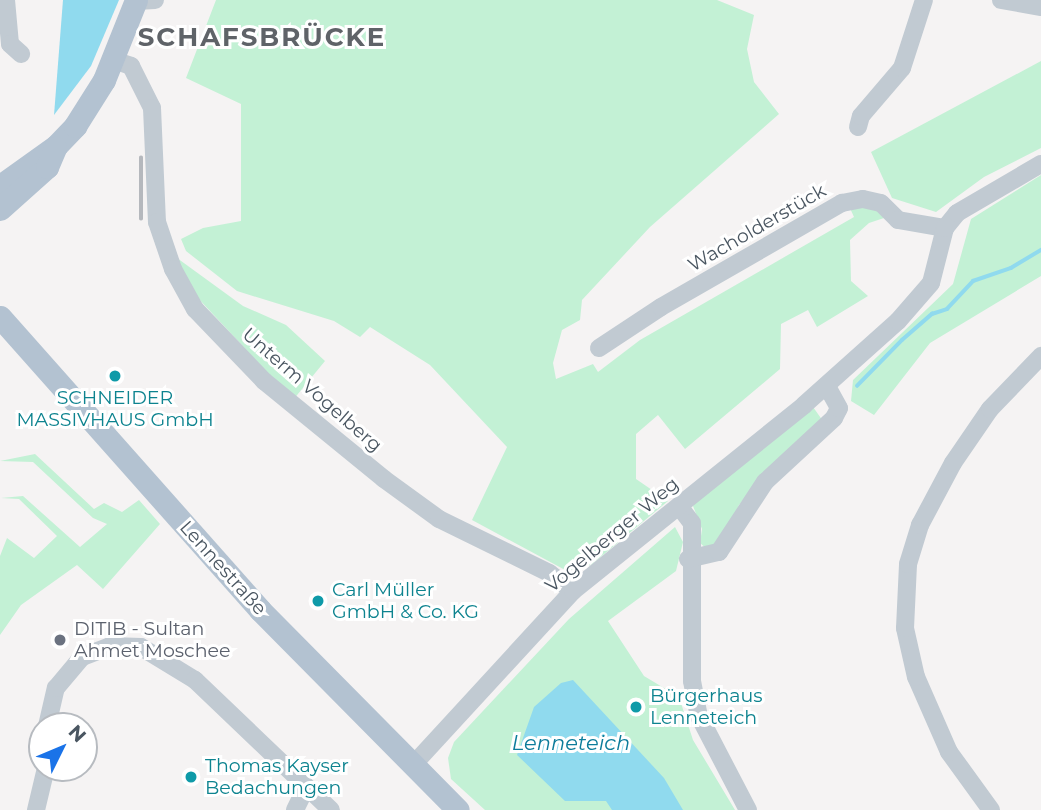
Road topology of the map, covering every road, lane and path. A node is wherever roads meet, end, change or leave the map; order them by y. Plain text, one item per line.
1 (6, 0) edge
2 (136, 0) edge
3 (155, 0) edge
4 (924, 0) edge
5 (1001, 0) edge
6 (1041, 7) edge
7 (21, 54) dead end
8 (113, 60) junction
9 (858, 127) dead end
10 (56, 146) junction
11 (1041, 164) edge
12 (0, 186) edge
13 (0, 209) edge
14 (945, 228) junction
15 (0, 317) edge
16 (599, 348) dead end
17 (1041, 356) edge
18 (827, 386) junction
19 (679, 506) junction
20 (688, 559) junction
21 (573, 591) junction
22 (50, 712) edge
23 (412, 766) junction
24 (43, 782) edge
25 (306, 787) junction
26 (36, 810) edge
27 (295, 810) edge
28 (331, 810) edge
29 (457, 810) edge
30 (748, 810) edge
31 (991, 810) edge

1 - 7 street
2 - 3 street
2 - 8 main road
4 - 9 street
5 - 6 street
8 - 10 main road
8 - 21 street, Unterm Vogelberg
10 - 12 main road
10 - 13 main road
11 - 14 street
14 - 16 street, Wacholderstück
14 - 18 street, Vogelberger Weg
15 - 23 main road, Lennestraße
17 - 31 street
18 - 19 street, Vogelberger Weg
18 - 20 street
19 - 20 street
19 - 21 street, Vogelberger Weg
20 - 30 street
21 - 23 street, Vogelberger Weg
22 - 25 street
23 - 29 main road, Lennestraße
24 - 26 street
25 - 27 street
25 - 28 street

